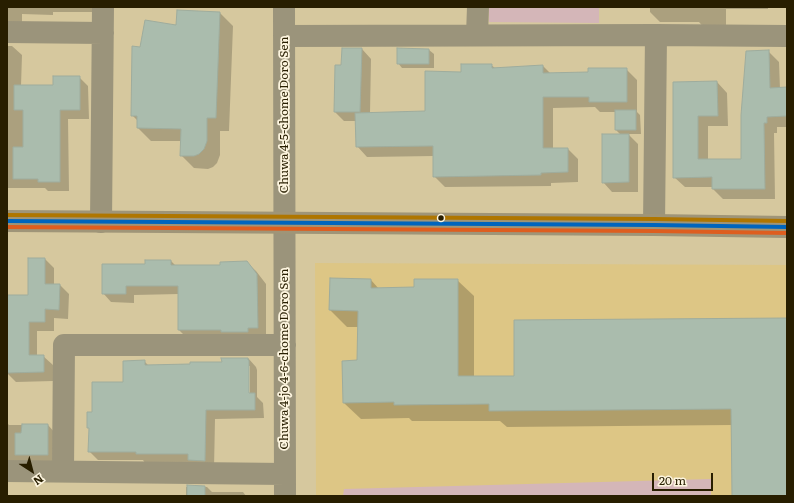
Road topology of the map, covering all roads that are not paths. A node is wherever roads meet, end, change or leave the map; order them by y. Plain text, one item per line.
1 (103, 7) edge
2 (284, 7) edge
3 (478, 7) edge
4 (7, 32) edge
5 (103, 33) junction
6 (477, 35) junction
7 (656, 35) junction
8 (284, 36) junction
9 (787, 36) edge
10 (7, 221) edge
11 (101, 222) junction
12 (284, 222) junction
13 (654, 224) junction
14 (787, 227) edge
15 (285, 345) junction
16 (7, 471) edge
17 (64, 471) junction
18 (285, 474) junction
19 (285, 496) edge

1 - 5 street
2 - 8 street, Chuwa 4-5-chome Doro Sen
3 - 6 street
4 - 5 street
5 - 11 street
6 - 7 street
6 - 8 street
7 - 9 street
7 - 13 street
8 - 12 street, Chuwa 4-5-chome Doro Sen
10 - 11 main road
11 - 12 main road
12 - 13 main road
12 - 15 street, Chuwa 4-jo 4-6-chome Doro Sen
13 - 14 main road
15 - 17 street
15 - 18 street, Chuwa 4-jo 4-6-chome Doro Sen
16 - 17 street
17 - 18 street
18 - 19 street, Chuwa 4-jo 4-6-chome Doro Sen

